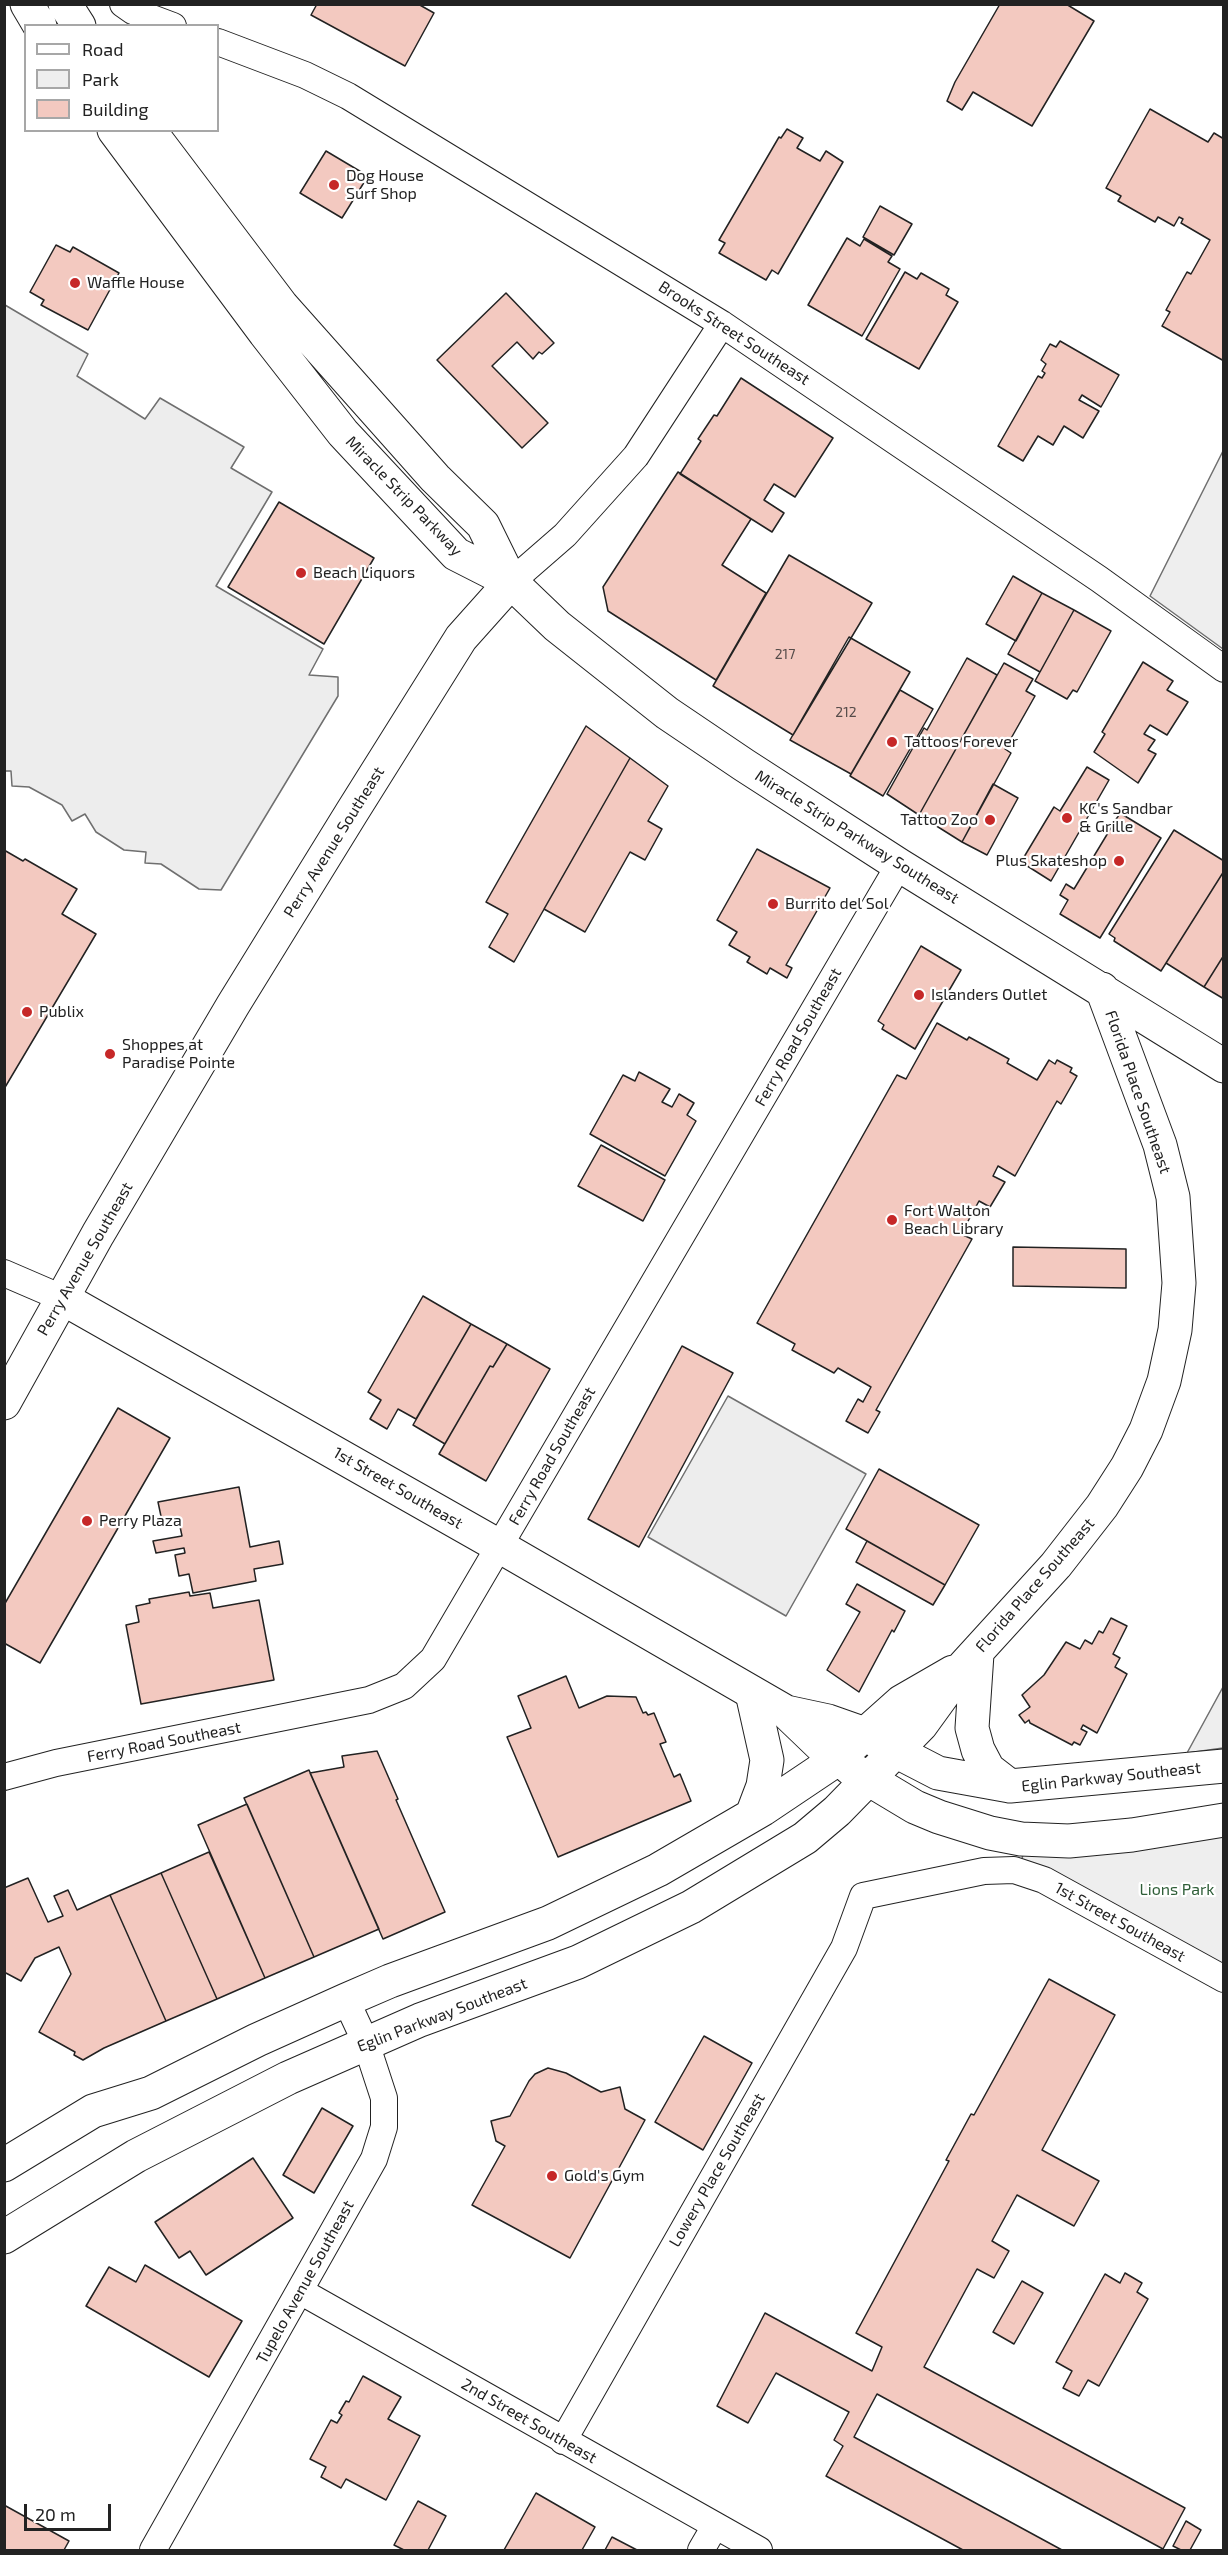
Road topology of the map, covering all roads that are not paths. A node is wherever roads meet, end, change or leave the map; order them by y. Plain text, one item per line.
1 (27, 4) edge
2 (65, 4) edge
3 (123, 4) edge
4 (39, 24) edge
5 (78, 24) edge
6 (168, 24) edge
7 (219, 42) edge
8 (115, 132) edge
9 (151, 132) edge
10 (722, 324) junction
11 (511, 582) junction
12 (1224, 669) edge
13 (899, 865) junction
14 (1102, 989) junction
15 (1224, 1066) edge
16 (4, 1273) edge
17 (63, 1298) junction
18 (4, 1403) edge
19 (500, 1546) junction
20 (970, 1660) junction
21 (752, 1693) junction
22 (786, 1712) junction
23 (865, 1734) junction
24 (896, 1752) junction
25 (836, 1760) junction
26 (1224, 1766) edge
27 (4, 1777) edge
28 (869, 1780) junction
29 (1010, 1786) junction
30 (752, 1815) junction
31 (1224, 1820) edge
32 (1014, 1870) joint
33 (1224, 1979) edge
34 (346, 2000) junction
35 (366, 2043) junction
36 (4, 2165) edge
37 (4, 2237) edge
38 (300, 2290) junction
39 (563, 2441) junction
40 (715, 2526) junction
41 (153, 2550) edge
42 (701, 2550) edge
43 (759, 2550) edge

1 - 4 main road
2 - 5 main road
3 - 6 street
7 - 10 street, Brooks Street Southeast
8 - 11 main road, Miracle Strip Parkway
9 - 11 main road, Miracle Strip Parkway
10 - 11 street, Perry Avenue Southeast
10 - 12 street, Brooks Street Southeast
11 - 13 main road, Miracle Strip Parkway Southeast
11 - 17 main road, Perry Avenue Southeast
13 - 14 main road, Miracle Strip Parkway Southeast
13 - 19 street, Ferry Road Southeast
14 - 15 main road, Miracle Strip Parkway Southeast
14 - 20 main road, Florida Place Southeast
16 - 17 street, 1st Street Southeast
17 - 18 main road, Perry Avenue Southeast
17 - 19 main road, 1st Street Southeast
19 - 21 main road, 1st Street Southeast
19 - 27 street, Ferry Road Southeast
20 - 23 main road
20 - 24 main road, Eglin Parkway Southeast
20 - 29 main road
21 - 22 main road, 1st Street Southeast
21 - 30 main road
22 - 23 main road, Eglin Parkway Southeast
22 - 25 main road
23 - 24 main road, Eglin Parkway Southeast
23 - 25 main road
24 - 28 main road, Eglin Parkway Southeast
24 - 29 main road, Eglin Parkway Southeast
25 - 28 main road
25 - 30 main road
26 - 29 main road, Eglin Parkway Southeast
28 - 31 main road
28 - 35 main road, Eglin Parkway Southeast
30 - 34 main road
32 - 33 street, 1st Street Southeast
32 - 39 street, Lowery Place Southeast
34 - 35 street, Tupelo Avenue Southeast
34 - 36 main road
35 - 37 main road, Eglin Parkway Southeast
35 - 38 street, Tupelo Avenue Southeast
38 - 39 street, 2nd Street Southeast
38 - 41 street, Tupelo Avenue Southeast
39 - 40 street, 2nd Street Southeast
40 - 42 street
40 - 43 street, 2nd Street Southeast

